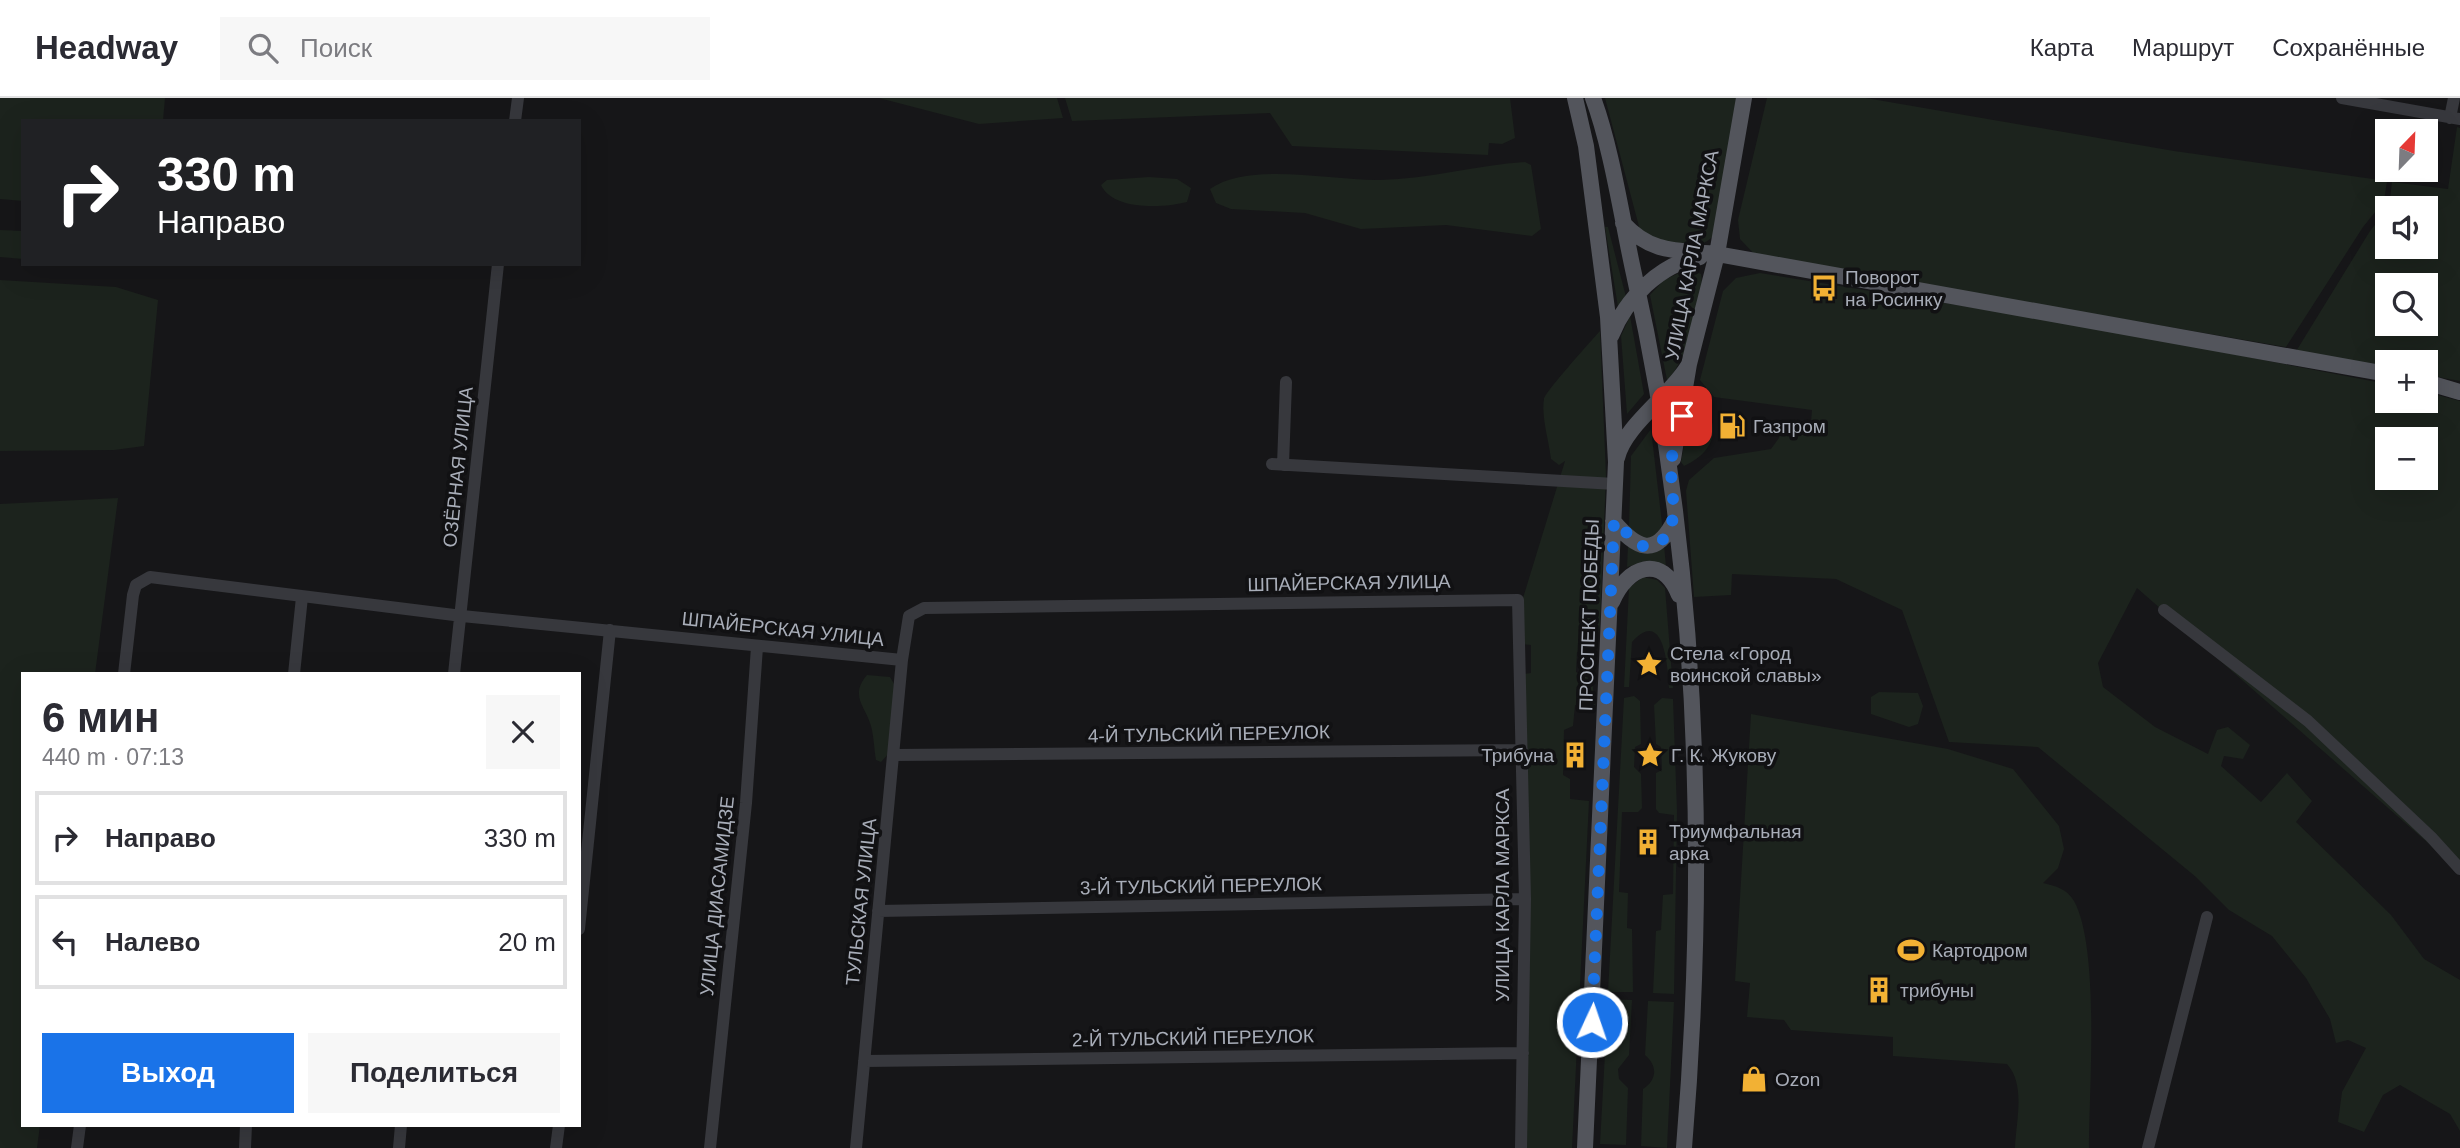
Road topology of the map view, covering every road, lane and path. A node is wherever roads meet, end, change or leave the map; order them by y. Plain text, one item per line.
1 (518, 98) edge
2 (1575, 98) edge
3 (1593, 98) edge
4 (1744, 98) edge
5 (2342, 98) edge
6 (2454, 98) edge
7 (2455, 118) edge
8 (515, 119) edge
9 (1623, 223) junction
10 (1717, 254) junction
11 (498, 266) edge
12 (1639, 294) junction
13 (1610, 338) junction
14 (1689, 364) junction
15 (2375, 372) edge
16 (1286, 382) dead end
17 (2438, 386) edge
18 (2460, 392) edge
19 (1658, 403) junction
20 (1616, 462) junction
21 (1671, 465) junction
22 (1615, 484) junction
23 (1675, 520) junction
24 (1614, 521) junction
25 (302, 597) junction
26 (1518, 600) joint
27 (1683, 604) junction
28 (1610, 606) junction
29 (2164, 610) dead end
30 (463, 616) junction
31 (610, 630) junction
32 (757, 647) junction
33 (902, 660) junction
34 (124, 672) edge
35 (294, 672) edge
36 (454, 672) edge
37 (1522, 750) junction
38 (895, 755) junction
39 (2460, 869) edge
40 (1524, 899) junction
41 (581, 910) edge
42 (878, 911) junction
43 (2207, 917) dead end
44 (1523, 1053) junction
45 (864, 1061) junction
46 (80, 1127) edge
47 (247, 1127) edge
48 (401, 1127) edge
49 (559, 1127) edge
50 (77, 1148) edge
51 (244, 1148) edge
52 (399, 1148) edge
53 (556, 1148) edge
54 (710, 1148) edge
55 (856, 1148) edge
56 (1521, 1148) edge
57 (1586, 1148) edge
58 (1684, 1148) edge
59 (2148, 1148) edge

1 - 8 street
2 - 13 main road, ПРОСПЕКТ ПОБЕДЫ
3 - 9 main road, УЛИЦА КАРЛА МАРКСА
4 - 10 main road, УЛИЦА КАРЛА МАРКСА
5 - 7 street
6 - 7 street
9 - 10 main road
9 - 12 main road, УЛИЦА КАРЛА МАРКСА
10 - 12 main road
10 - 14 main road, УЛИЦА КАРЛА МАРКСА
10 - 15 main road
11 - 30 street, ОЗЁРНАЯ УЛИЦА
12 - 13 main road
12 - 19 main road, УЛИЦА КАРЛА МАРКСА
13 - 20 main road, ПРОСПЕКТ ПОБЕДЫ
14 - 19 main road
14 - 21 main road, УЛИЦА КАРЛА МАРКСА
16 - 22 street
17 - 18 main road
19 - 20 main road
19 - 21 main road, УЛИЦА КАРЛА МАРКСА
20 - 22 main road, ПРОСПЕКТ ПОБЕДЫ
21 - 23 main road
22 - 24 main road, ПРОСПЕКТ ПОБЕДЫ
23 - 24 main road
23 - 27 main road
24 - 28 main road, ПРОСПЕКТ ПОБЕДЫ
25 - 30 street, ШПАЙЕРСКАЯ УЛИЦА
25 - 34 street, ШПАЙЕРСКАЯ УЛИЦА
25 - 35 street
26 - 33 street, ШПАЙЕРСКАЯ УЛИЦА
26 - 37 street, УЛИЦА КАРЛА МАРКСА
27 - 28 main road
27 - 58 main road
28 - 57 main road, ПРОСПЕКТ ПОБЕДЫ
29 - 39 street
30 - 31 street, ШПАЙЕРСКАЯ УЛИЦА
30 - 36 street, ОЗЁРНАЯ УЛИЦА
31 - 32 street, ШПАЙЕРСКАЯ УЛИЦА
31 - 41 street
32 - 33 street, ШПАЙЕРСКАЯ УЛИЦА
32 - 54 street, УЛИЦА ДИАСАМИДЗЕ
33 - 38 street, ТУЛЬСКАЯ УЛИЦА
37 - 38 street, 4-Й ТУЛЬСКИЙ ПЕРЕУЛОК
37 - 40 street, УЛИЦА КАРЛА МАРКСА
38 - 42 street, ТУЛЬСКАЯ УЛИЦА
40 - 42 street, 3-Й ТУЛЬСКИЙ ПЕРЕУЛОК
40 - 44 street, УЛИЦА КАРЛА МАРКСА
42 - 45 street, ТУЛЬСКАЯ УЛИЦА
43 - 59 street
44 - 45 street, 2-Й ТУЛЬСКИЙ ПЕРЕУЛОК
44 - 56 street, УЛИЦА КАРЛА МАРКСА
45 - 55 street, ТУЛЬСКАЯ УЛИЦА
46 - 50 street
47 - 51 street
48 - 52 street
49 - 53 street

